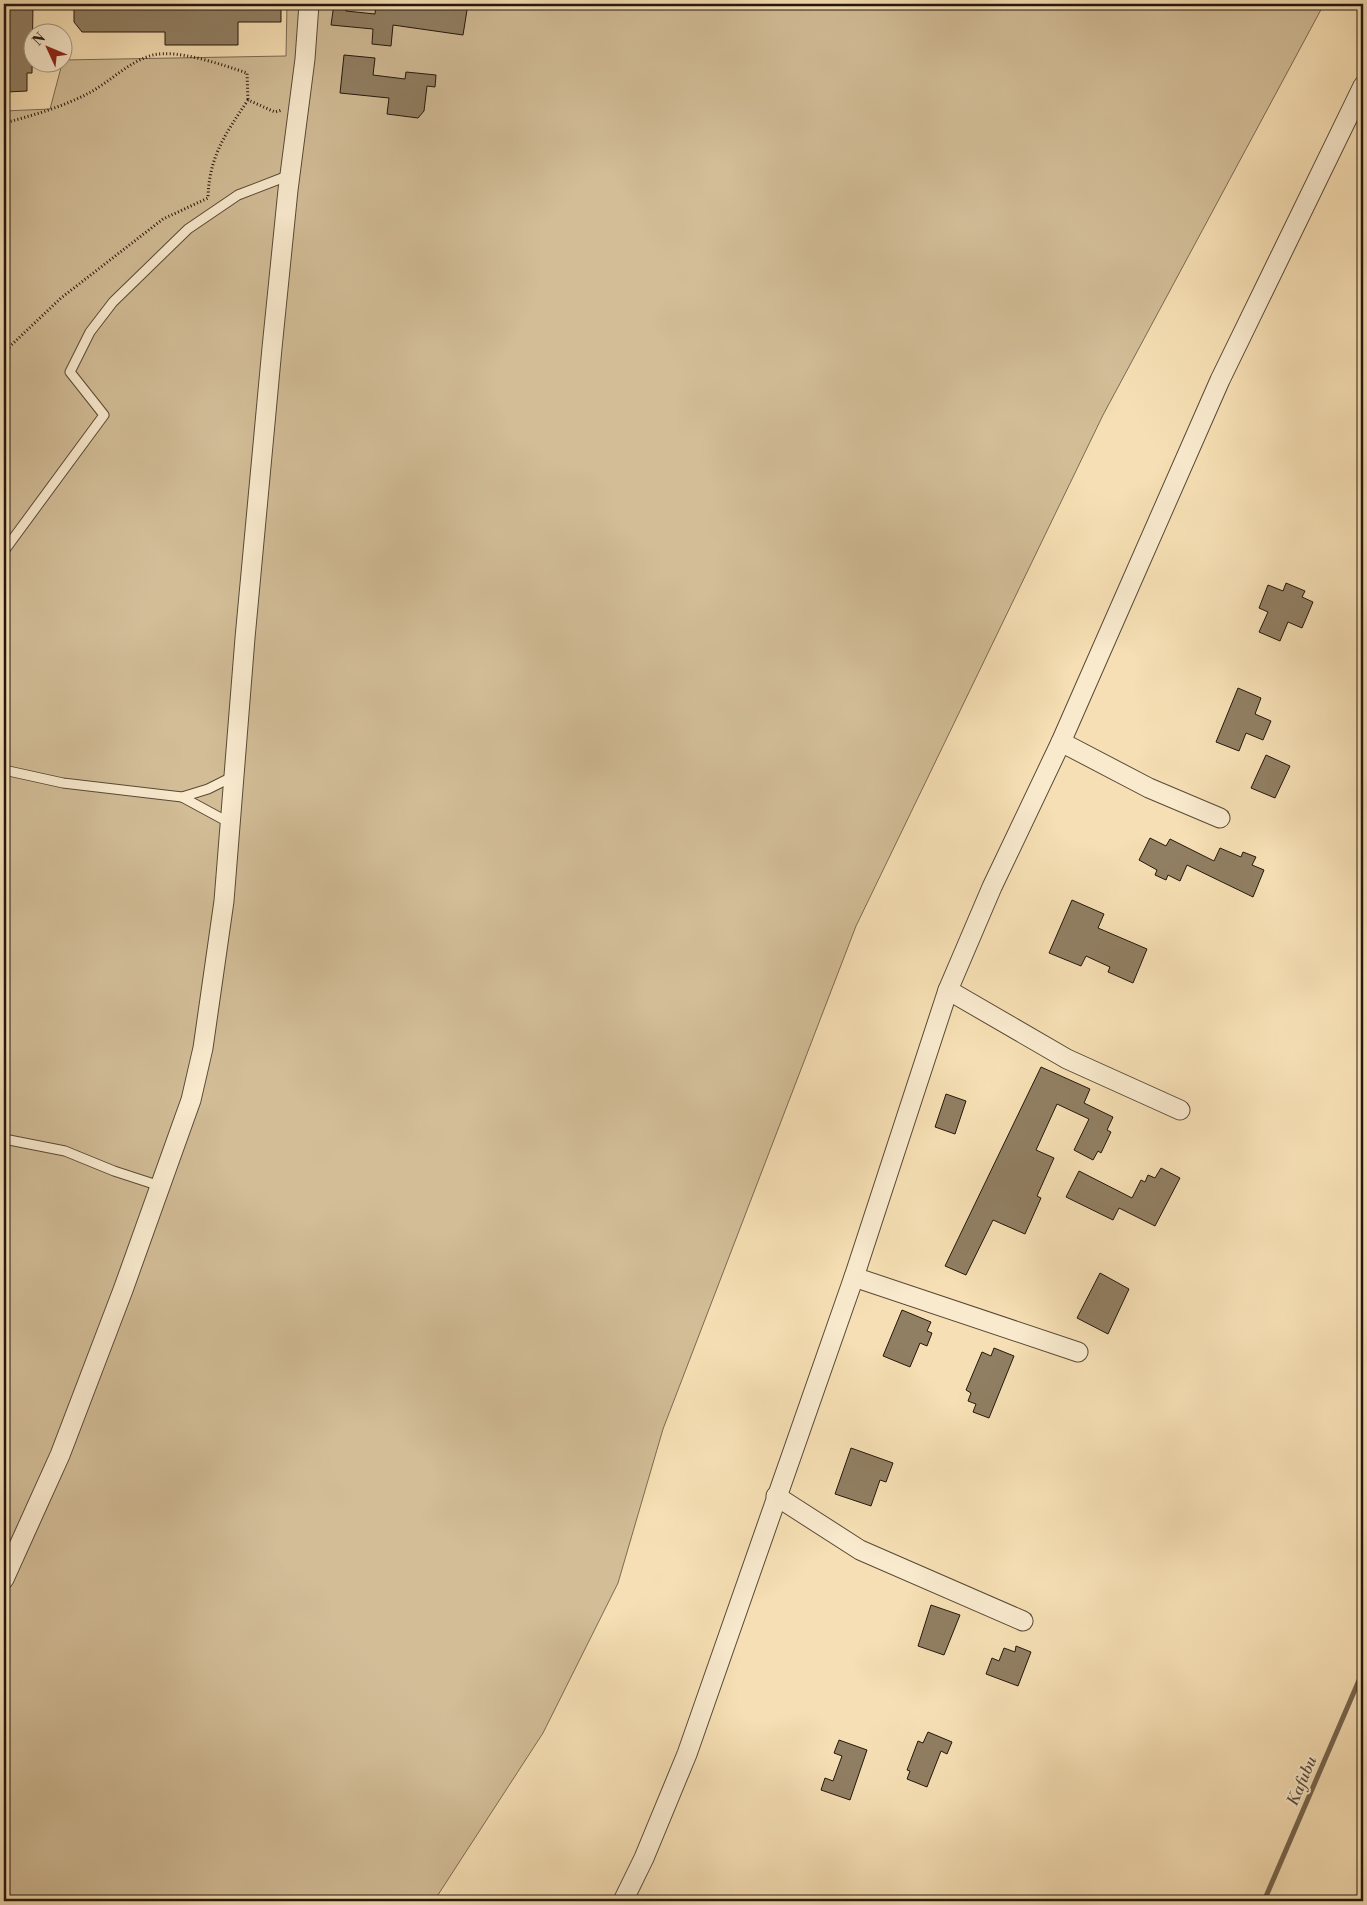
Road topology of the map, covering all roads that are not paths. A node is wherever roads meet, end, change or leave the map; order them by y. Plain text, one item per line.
1 (309, 4) edge
2 (1363, 86) edge
3 (290, 175) junction
4 (4, 551) edge
5 (1061, 742) junction
6 (4, 770) edge
7 (234, 776) junction
8 (182, 797) junction
9 (1220, 818) dead end
10 (231, 824) junction
11 (948, 990) junction
12 (1180, 1110) dead end
13 (4, 1139) edge
14 (160, 1186) junction
15 (854, 1277) junction
16 (1078, 1352) dead end
17 (776, 1496) junction
18 (4, 1579) edge
19 (1023, 1621) dead end
20 (623, 1901) edge

1 - 3 street
2 - 5 street
3 - 4 lane
3 - 7 street
5 - 9 street
5 - 11 street
6 - 8 lane
7 - 8 lane
7 - 10 street
8 - 10 lane
10 - 14 street
11 - 12 street
11 - 15 street
13 - 14 lane
14 - 18 street
15 - 16 street
15 - 17 street
17 - 19 street
17 - 20 street

